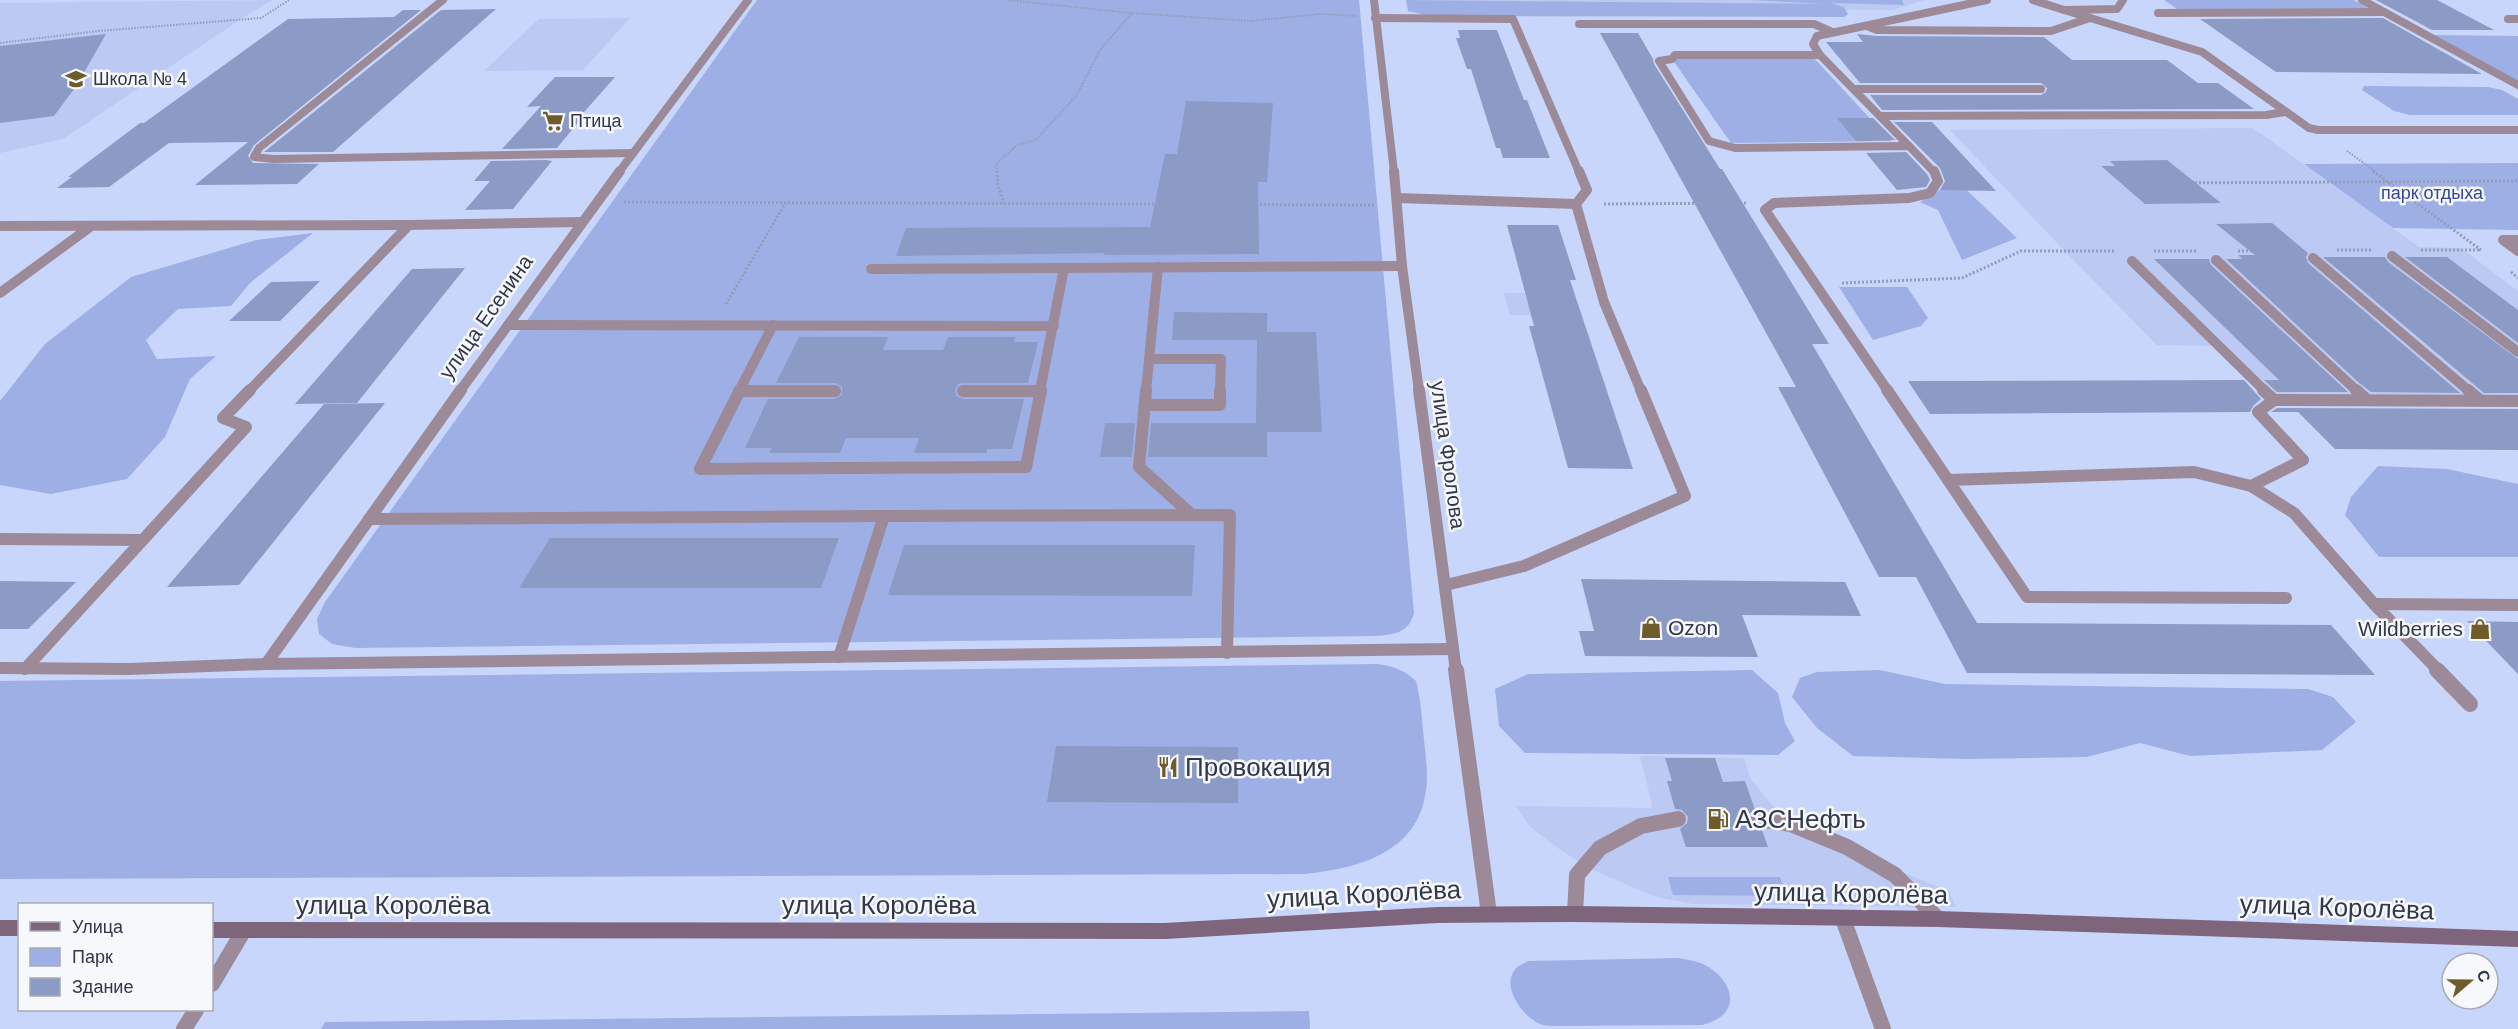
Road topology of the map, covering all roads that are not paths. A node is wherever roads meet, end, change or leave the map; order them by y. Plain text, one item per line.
1 (443, 0) edge
2 (748, 0) edge
3 (1374, 0) edge
4 (1987, 0) edge
5 (2033, 0) edge
6 (2123, 0) edge
7 (2362, 0) edge
8 (2064, 10) junction
9 (2384, 12) junction
10 (2158, 13) dead end
11 (1376, 18) junction
12 (2090, 18) junction
13 (2508, 19) dead end
14 (2518, 19) edge
15 (1579, 24) dead end
16 (1865, 25) junction
17 (1832, 32) junction
18 (1820, 55) junction
19 (2518, 85) edge
20 (1854, 89) junction
21 (2041, 89) dead end
22 (2284, 112) junction
23 (1880, 116) junction
24 (2518, 130) edge
25 (1910, 146) junction
26 (633, 153) junction
27 (1397, 202) junction
28 (1576, 204) junction
29 (581, 222) junction
30 (409, 225) junction
31 (0, 226) edge
32 (90, 227) junction
33 (2518, 240) edge
34 (2518, 251) edge
35 (2392, 256) dead end
36 (2313, 258) dead end
37 (2216, 260) dead end
38 (2133, 261) dead end
39 (1402, 266) junction
40 (1158, 267) junction
41 (1064, 268) junction
42 (871, 269) dead end
43 (0, 293) edge
44 (508, 325) junction
45 (773, 326) junction
46 (1054, 326) junction
47 (2518, 352) edge
48 (1149, 359) junction
49 (739, 391) junction
50 (835, 391) dead end
51 (963, 391) dead end
52 (1041, 391) junction
53 (2274, 400) junction
54 (2367, 400) junction
55 (2481, 400) junction
56 (2518, 401) edge
57 (1145, 405) junction
58 (1948, 480) junction
59 (2252, 486) junction
60 (1192, 515) junction
61 (884, 516) junction
62 (369, 519) junction
63 (0, 539) edge
64 (142, 540) junction
65 (1446, 585) junction
66 (2286, 598) dead end
67 (2374, 604) junction
68 (2518, 605) edge
69 (1453, 649) junction
70 (1227, 652) junction
71 (839, 657) junction
72 (266, 664) junction
73 (0, 668) edge
74 (25, 669) junction
75 (2470, 704) dead end
76 (1678, 819) dead end
77 (1758, 819) dead end
78 (1490, 914) junction
79 (1575, 914) junction
80 (1843, 919) junction
81 (1938, 919) junction
82 (0, 928) edge
83 (18, 928) edge
84 (213, 930) edge
85 (244, 930) junction
86 (2518, 939) edge
87 (213, 982) edge
88 (195, 1011) edge
89 (184, 1029) edge
90 (1883, 1029) edge

1 - 26 street
2 - 26 street, улица Есенина
3 - 11 street, улица Фролова
4 - 16 street
5 - 8 street
6 - 8 street
7 - 9 street
8 - 12 street
9 - 10 street
9 - 19 street
11 - 27 street, улица Фролова
11 - 28 street
12 - 16 street
12 - 22 street
13 - 14 street
15 - 17 street
16 - 17 street
17 - 18 street
18 - 20 street
18 - 25 street
20 - 21 street
20 - 23 street
22 - 23 street
22 - 24 street
23 - 25 street
25 - 58 street
26 - 29 street, улица Есенина
27 - 28 street
27 - 39 street, улица Фролова
28 - 65 street
29 - 30 street
29 - 44 street, улица Есенина
30 - 32 street
30 - 64 street
31 - 32 street
32 - 43 street
33 - 34 street
35 - 47 street
36 - 55 street
37 - 54 street
38 - 53 street
39 - 40 street
39 - 65 street, улица Фролова
40 - 41 street
40 - 48 street
41 - 42 street
41 - 46 street
44 - 45 street
44 - 62 street, улица Есенина
45 - 46 street
45 - 49 street
46 - 52 street
48 - 57 street
48 - 57 street
49 - 50 street
49 - 52 street
51 - 52 street
53 - 54 street
53 - 59 street
54 - 55 street
55 - 56 street
57 - 60 street
58 - 59 street
58 - 66 street
59 - 67 street
60 - 61 street
60 - 70 street
61 - 62 street
61 - 71 street
62 - 72 street, улица Есенина
63 - 64 street
64 - 74 street
65 - 69 street, улица Фролова
67 - 68 street
67 - 75 street
69 - 70 street
69 - 78 street, улица Фролова
70 - 71 street
71 - 72 street
72 - 74 street
73 - 74 street
76 - 79 street
77 - 81 street
78 - 79 main road, улица Королёва
78 - 85 main road, улица Королёва
79 - 80 main road, улица Королёва
80 - 81 main road, улица Королёва
80 - 90 street
81 - 86 main road, улица Королёва
82 - 83 main road
84 - 85 main road, улица Королёва
85 - 87 street
88 - 89 street

